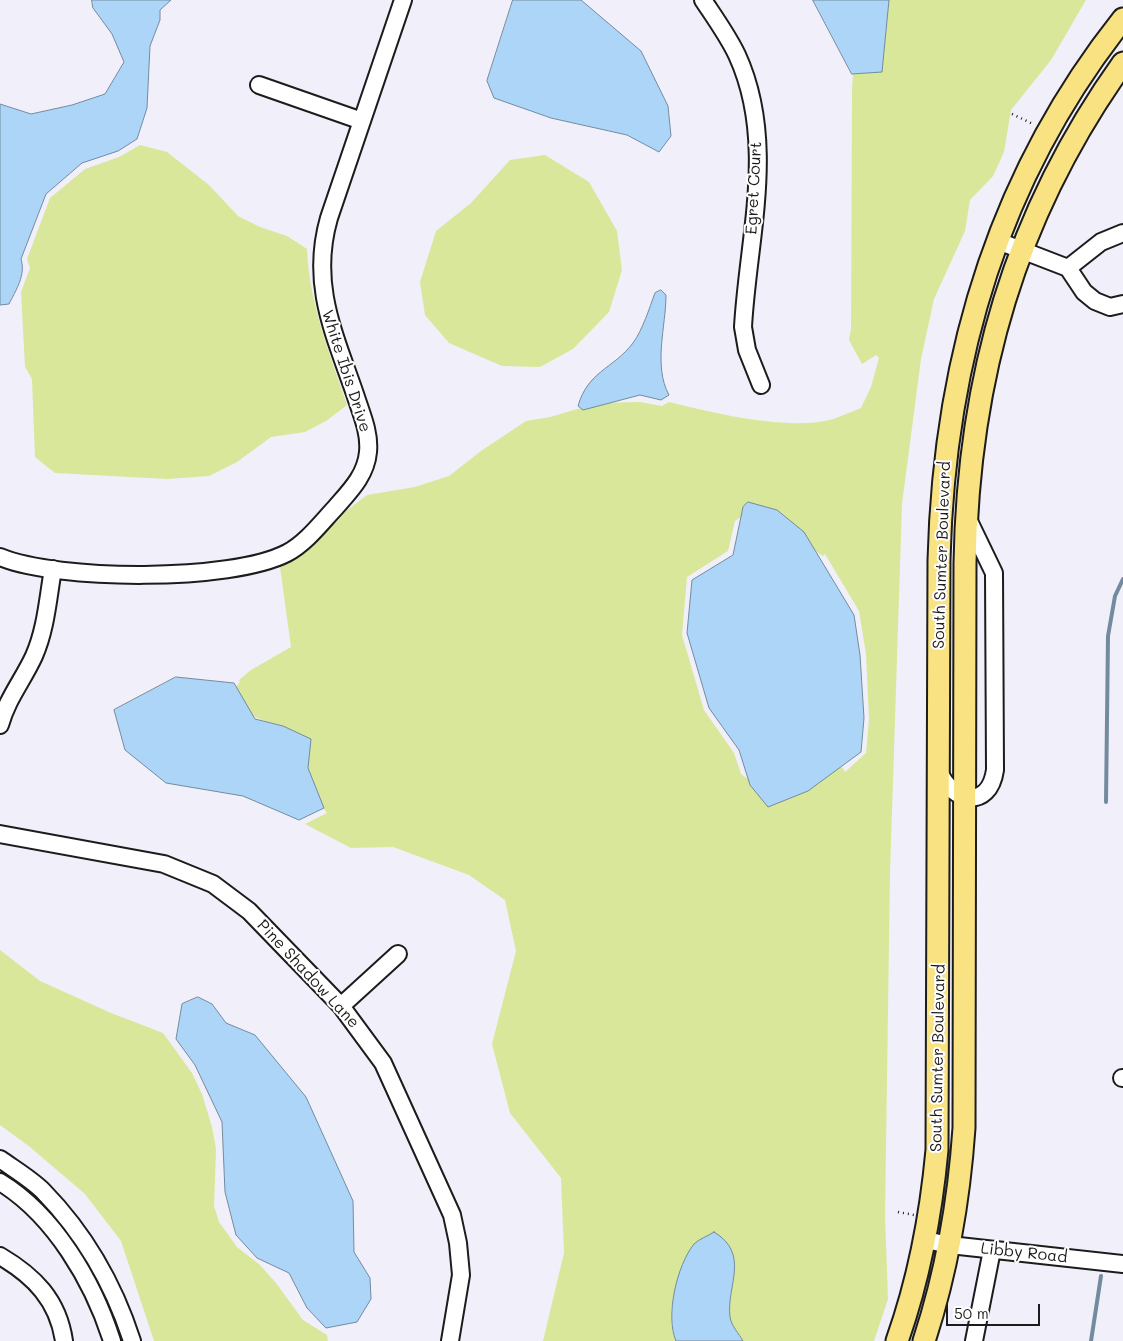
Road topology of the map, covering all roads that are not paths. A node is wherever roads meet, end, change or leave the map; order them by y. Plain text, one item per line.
1 (403, 0) edge
2 (703, 0) edge
3 (1123, 20) edge
4 (1123, 63) edge
5 (259, 85) dead end
6 (362, 121) junction
7 (1123, 233) edge
8 (998, 241) junction
9 (1022, 250) junction
10 (1068, 268) junction
11 (1123, 304) edge
12 (761, 385) dead end
13 (966, 515) junction
14 (0, 557) edge
15 (53, 569) junction
16 (0, 725) edge
17 (939, 771) junction
18 (964, 797) junction
19 (0, 834) edge
20 (398, 954) dead end
21 (341, 1006) junction
22 (0, 1159) edge
23 (0, 1182) edge
24 (925, 1240) junction
25 (950, 1245) junction
26 (992, 1250) junction
27 (0, 1256) edge
28 (1123, 1264) edge
29 (64, 1341) edge
30 (112, 1341) edge
31 (132, 1341) edge
32 (450, 1341) edge
33 (897, 1341) edge
34 (924, 1341) edge
35 (974, 1341) edge

1 - 6 street, White Ibis Drive
2 - 12 street, Egret Court
3 - 8 main road, South Sumter Boulevard
4 - 9 main road, South Sumter Boulevard
5 - 6 street
6 - 15 street, White Ibis Drive
7 - 10 street
8 - 9 street
8 - 17 main road, South Sumter Boulevard
9 - 10 street
9 - 13 main road, South Sumter Boulevard
10 - 11 street
13 - 18 main road, South Sumter Boulevard
13 - 18 street, South Sumter Boulevard
14 - 15 street, White Ibis Drive
15 - 16 street
17 - 18 street
17 - 24 main road, South Sumter Boulevard
18 - 25 main road, South Sumter Boulevard
19 - 21 street, Pine Shadow Lane
20 - 21 street
21 - 32 street, Pine Shadow Lane
22 - 31 street
23 - 30 street
24 - 25 street, Libby Road
24 - 33 main road, South Sumter Boulevard
25 - 26 street, Libby Road
25 - 34 main road, South Sumter Boulevard
26 - 28 street, Libby Road
26 - 35 street
27 - 29 street

